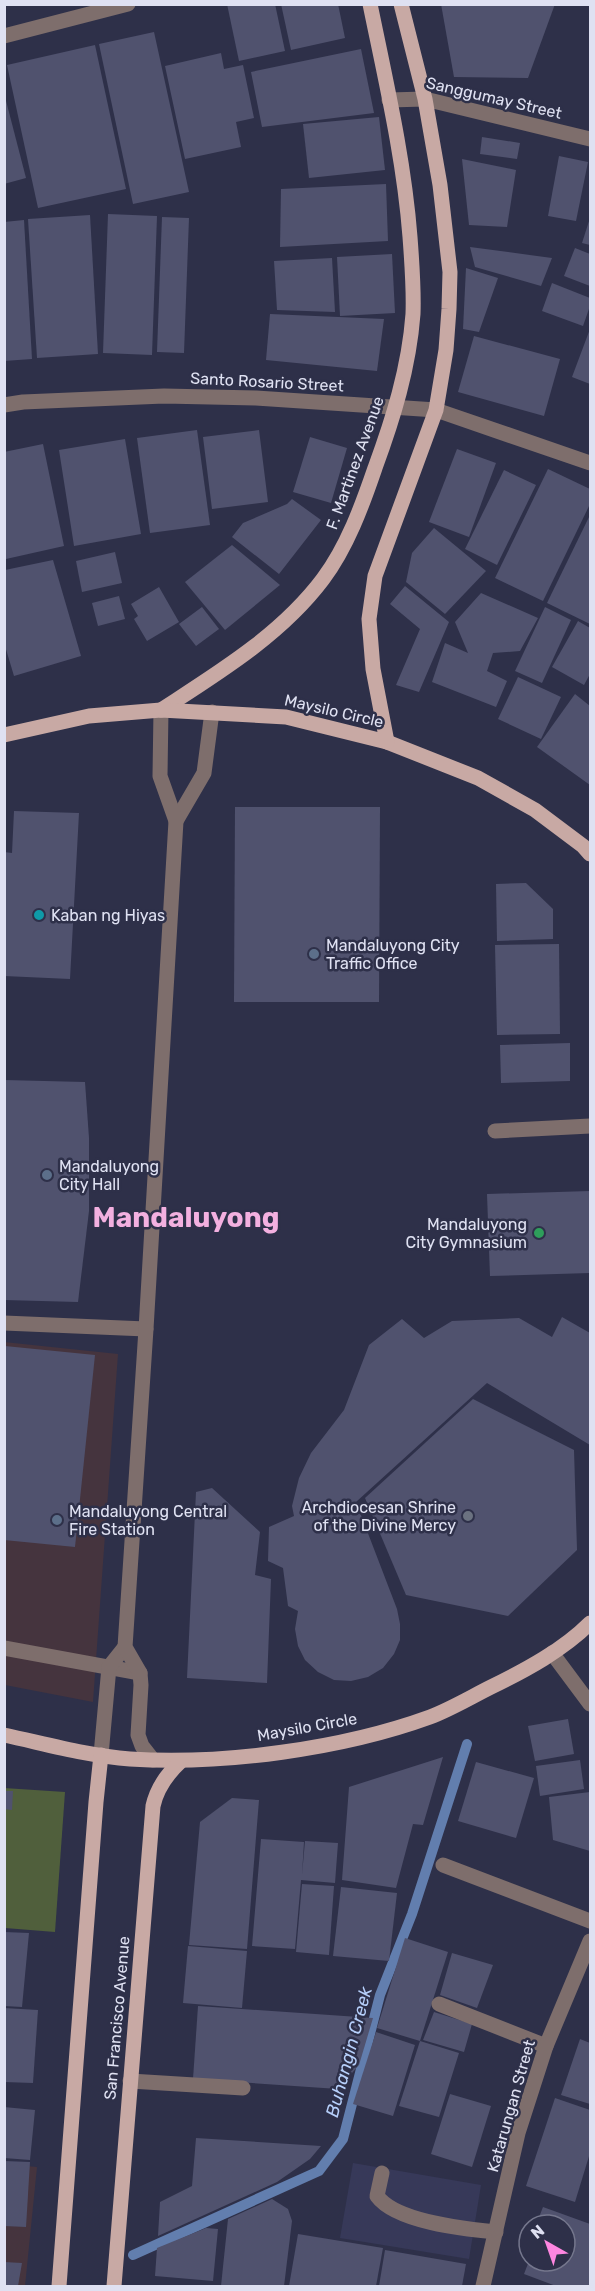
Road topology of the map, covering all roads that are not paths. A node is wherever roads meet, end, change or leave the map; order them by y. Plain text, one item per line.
1 (128, 4) edge
2 (370, 4) edge
3 (401, 4) edge
4 (4, 36) edge
5 (425, 99) junction
6 (389, 100) junction
7 (591, 139) edge
8 (4, 405) edge
9 (397, 407) junction
10 (436, 410) junction
11 (591, 463) edge
12 (161, 710) junction
13 (212, 712) junction
14 (4, 735) edge
15 (387, 742) junction
16 (176, 821) junction
17 (591, 854) edge
18 (591, 1126) edge
19 (495, 1131) dead end
20 (4, 1323) edge
21 (146, 1329) junction
22 (591, 1623) edge
23 (124, 1647) junction
24 (4, 1648) edge
25 (552, 1653) junction
26 (109, 1667) junction
27 (140, 1673) junction
28 (591, 1704) edge
29 (4, 1735) edge
30 (101, 1755) junction
31 (153, 1760) junction
32 (181, 1761) junction
33 (443, 1865) dead end
34 (591, 1921) edge
35 (591, 1941) edge
36 (439, 2004) dead end
37 (546, 2046) junction
38 (130, 2081) junction
39 (243, 2088) dead end
40 (382, 2173) dead end
41 (496, 2232) junction
42 (59, 2286) edge
43 (114, 2286) edge
44 (483, 2286) edge

1 - 4 street
2 - 6 main road, F. Martinez Avenue
3 - 5 main road
5 - 6 street, Sanggumay Street
5 - 7 street, Sanggumay Street
5 - 10 main road
6 - 9 main road, F. Martinez Avenue
8 - 9 street, Santo Rosario Street
9 - 10 street, Santo Rosario Street
9 - 12 main road, F. Martinez Avenue
10 - 11 street, Santo Rosario Street
10 - 15 main road
12 - 13 main road, Maysilo Circle
12 - 14 main road, Maysilo Circle
12 - 16 street
13 - 15 main road, Maysilo Circle
13 - 16 street
15 - 17 main road, Maysilo Circle
16 - 21 street
18 - 19 street
20 - 21 street
21 - 23 street
22 - 25 main road, Maysilo Circle
23 - 26 street
23 - 27 street
24 - 26 street
25 - 28 street
25 - 32 main road, Maysilo Circle
26 - 27 street
26 - 30 street
27 - 31 street
29 - 30 main road, Maysilo Circle
30 - 31 main road, Maysilo Circle
30 - 42 main road
31 - 32 main road, Maysilo Circle
32 - 38 main road, San Francisco Avenue
33 - 34 street
35 - 37 street, Katarungan Street
36 - 37 street
37 - 41 street, Katarungan Street
38 - 39 street
38 - 43 main road, San Francisco Avenue
40 - 41 street
41 - 44 street, Katarungan Street

